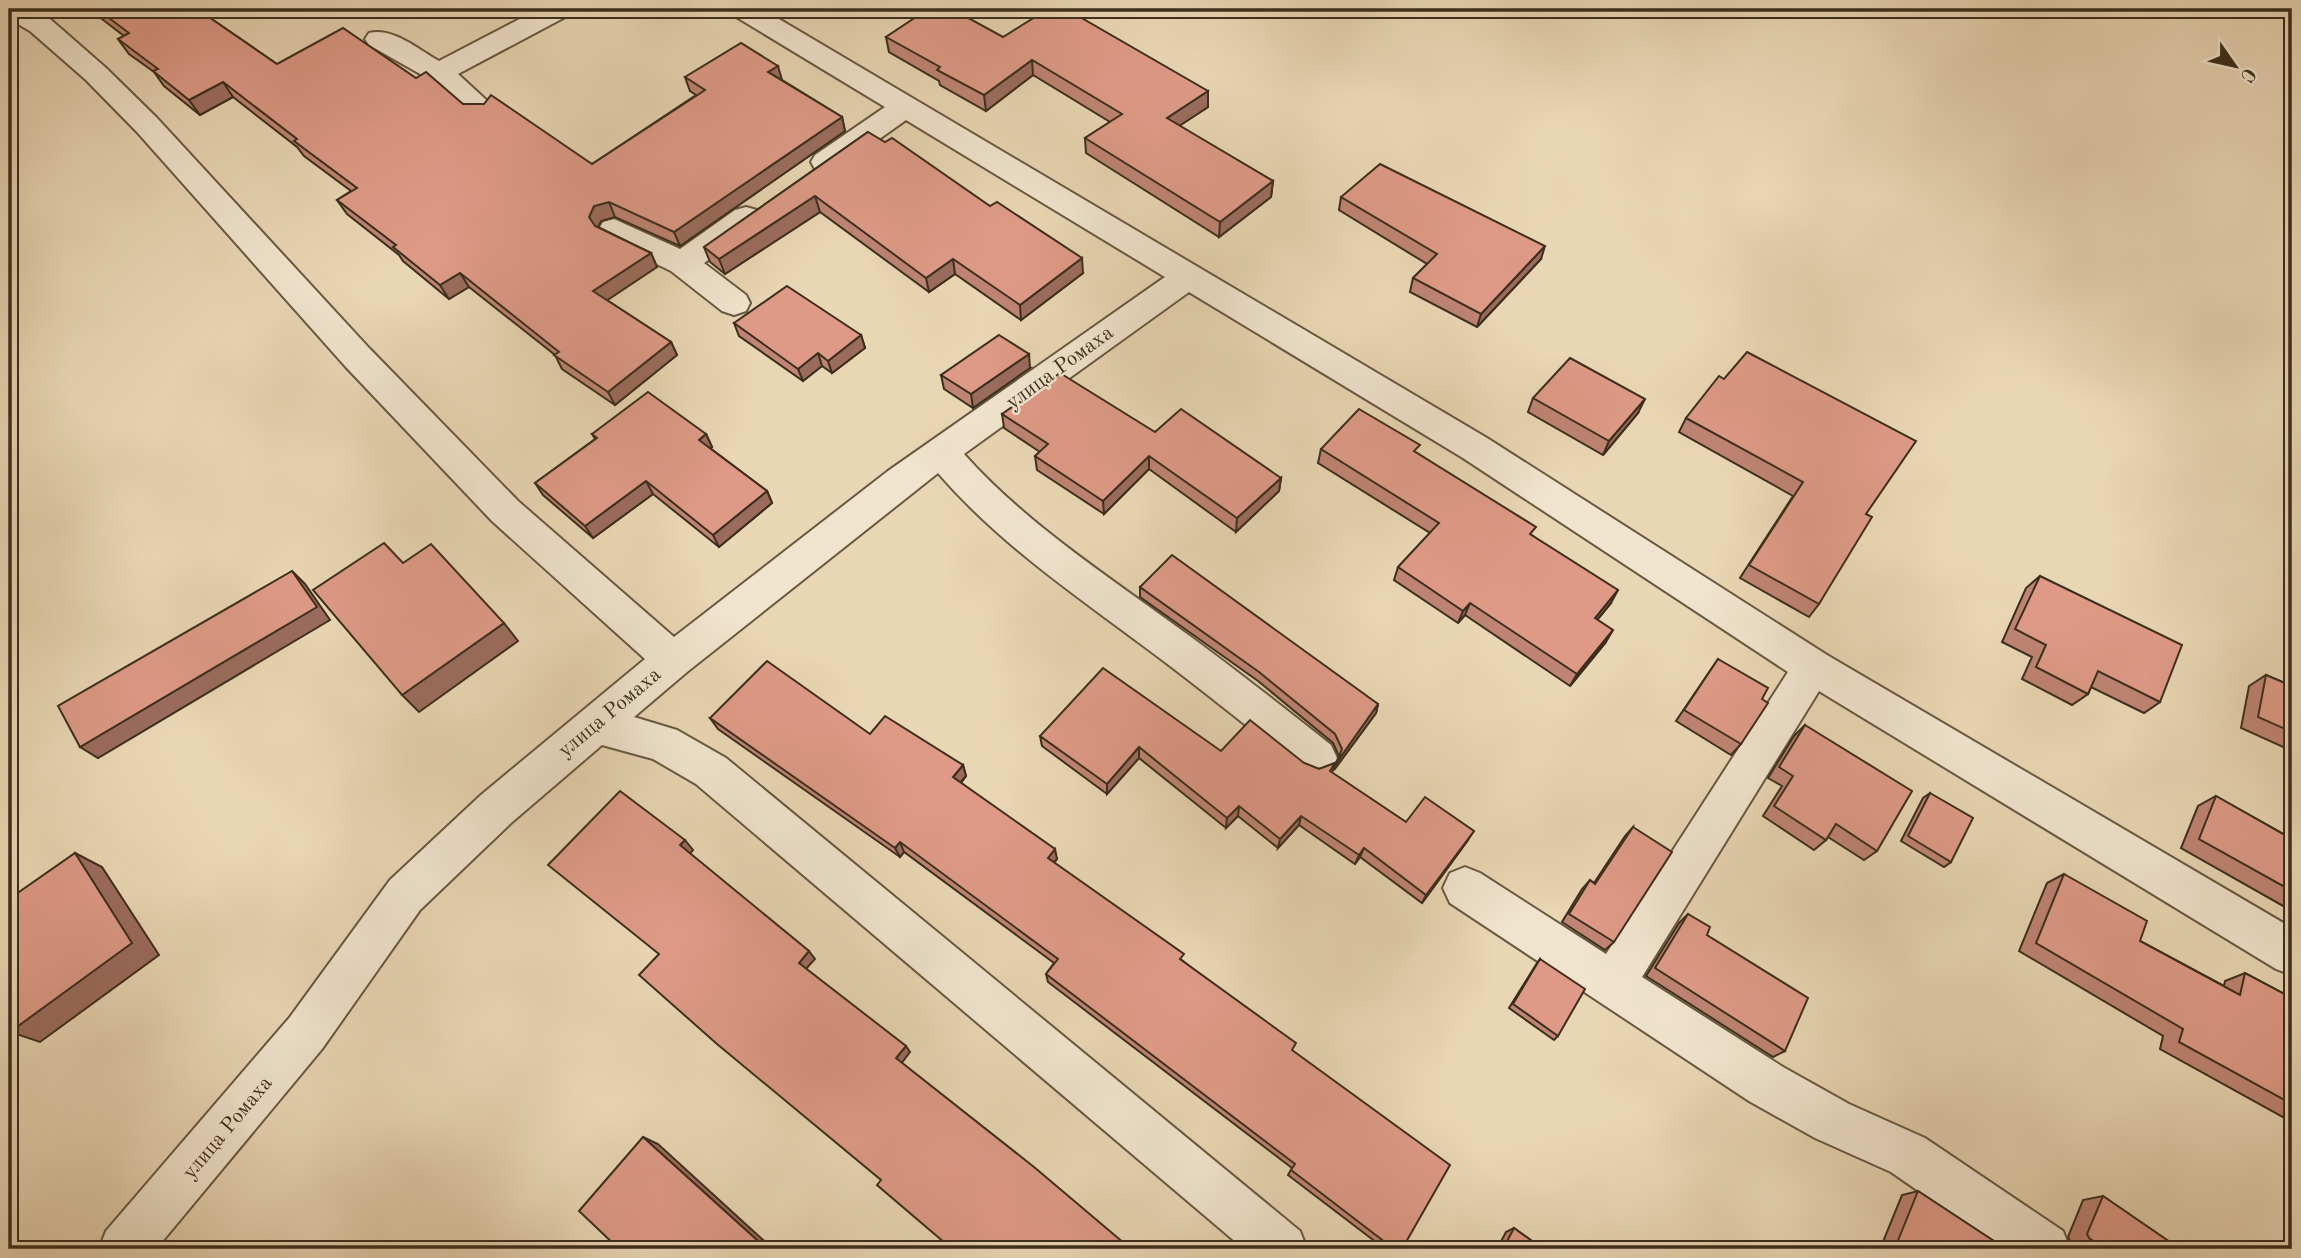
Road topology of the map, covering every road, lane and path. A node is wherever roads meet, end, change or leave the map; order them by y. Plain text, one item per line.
1 (11, 9) edge
2 (559, 9) edge
3 (743, 9) edge
4 (379, 39) dead end
5 (439, 73) junction
6 (905, 107) junction
7 (481, 109) edge
8 (804, 177) edge
9 (771, 201) edge
10 (614, 230) dead end
11 (682, 263) junction
12 (1190, 275) junction
13 (734, 303) dead end
14 (942, 453) junction
15 (673, 660) junction
16 (1813, 667) junction
17 (596, 725) junction
18 (1317, 758) dead end
19 (1465, 888) dead end
20 (2292, 953) edge
21 (1613, 983) junction
22 (124, 1249) edge
23 (1282, 1249) edge
24 (2045, 1249) edge

1 - 15 street
2 - 5 street
3 - 6 street
4 - 5 street
5 - 7 street
6 - 8 street
6 - 12 street
9 - 11 street
10 - 11 street
11 - 13 street
12 - 14 street, улица Ромаха
12 - 16 street
14 - 15 street, улица Ромаха
14 - 18 street
15 - 17 street, улица Ромаха
16 - 20 street
16 - 21 street
17 - 22 street, улица Ромаха
17 - 23 street
19 - 21 street
21 - 24 street

